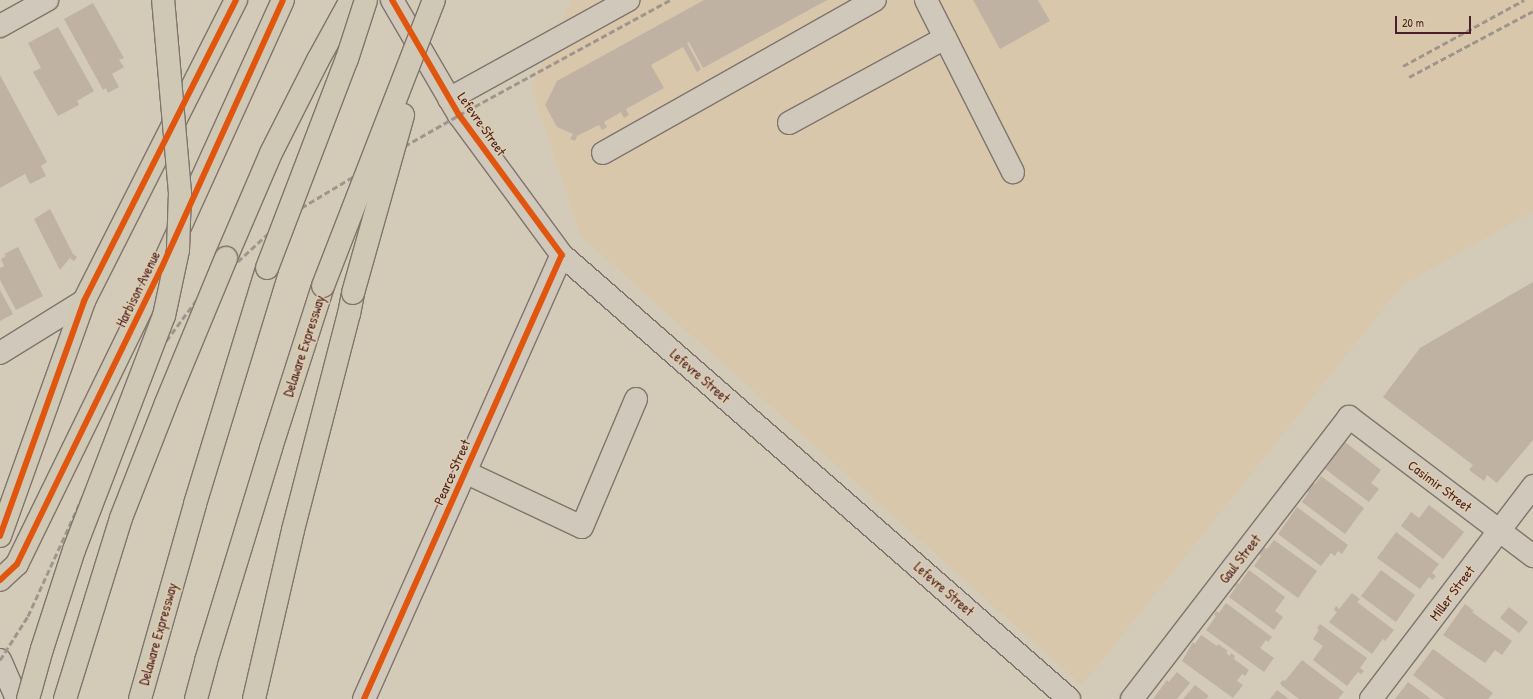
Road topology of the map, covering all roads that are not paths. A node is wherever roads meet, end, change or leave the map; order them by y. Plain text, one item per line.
1 (47, 0) edge
2 (163, 0) edge
3 (236, 0) edge
4 (284, 0) edge
5 (351, 0) edge
6 (366, 0) edge
7 (392, 0) edge
8 (435, 0) edge
9 (628, 0) edge
10 (875, 0) edge
11 (926, 0) edge
12 (0, 26) edge
13 (945, 38) junction
14 (449, 98) junction
15 (789, 123) dead end
16 (603, 153) dead end
17 (1012, 172) dead end
18 (562, 255) junction
19 (84, 301) junction
20 (0, 352) edge
21 (636, 399) dead end
22 (1348, 418) joint
23 (465, 472) junction
24 (1533, 486) edge
25 (1499, 531) junction
26 (0, 536) edge
27 (1533, 556) edge
28 (0, 580) edge
29 (0, 660) edge
30 (17, 699) edge
31 (28, 699) edge
32 (65, 699) edge
33 (140, 699) edge
34 (196, 699) edge
35 (254, 699) edge
36 (364, 699) edge
37 (1069, 699) edge
38 (1132, 699) edge
39 (1371, 699) edge

1 - 12 street
2 - 31 main road, bridge
3 - 19 main road
4 - 28 main road, Harbison Avenue
5 - 32 main road, bridge
6 - 33 main road, Delaware Expressway, bridge
7 - 14 street, Lefevre Street
8 - 34 main road, Delaware Expressway, bridge
8 - 35 main road, bridge
9 - 14 street
10 - 16 street
11 - 13 street
13 - 15 street
13 - 17 street
14 - 18 street, Lefevre Street
18 - 23 street, Pearce Street
18 - 37 street, Lefevre Street
19 - 20 street
19 - 26 main road
21 - 23 street
22 - 25 street, Casimir Street
22 - 38 street, Gaul Street
23 - 36 street, Pearce Street
24 - 25 street, Miller Street
25 - 27 street, Casimir Street
25 - 39 street, Miller Street
29 - 30 street

